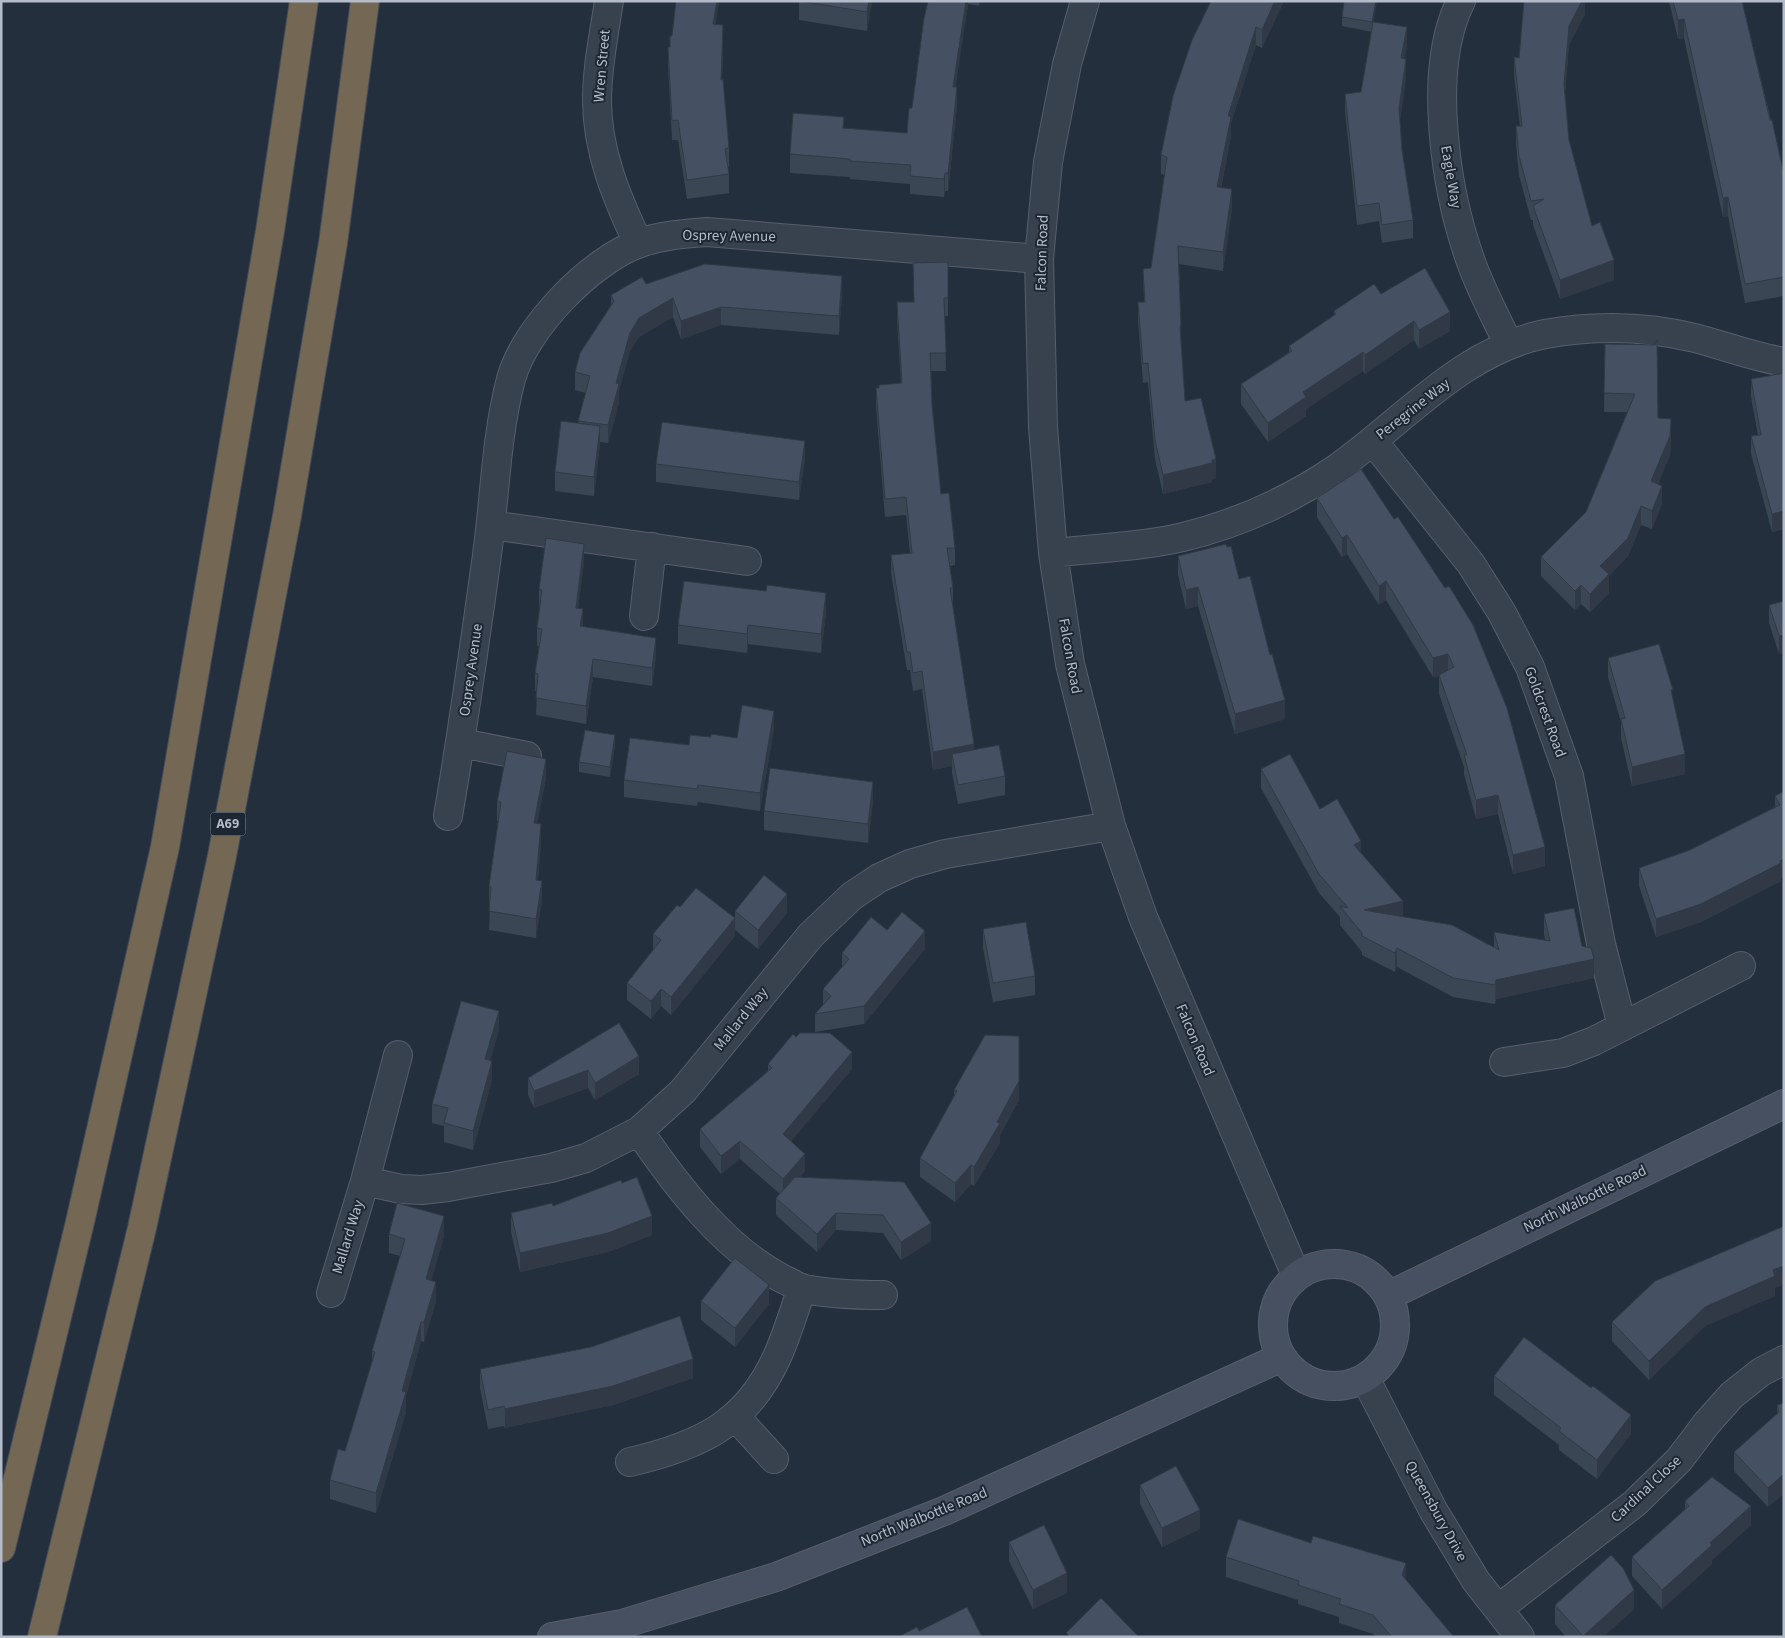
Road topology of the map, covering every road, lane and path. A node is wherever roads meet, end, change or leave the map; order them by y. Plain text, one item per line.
1 (304, 1) edge
2 (364, 1) edge
3 (609, 1) edge
4 (1084, 1) edge
5 (1461, 1) edge
6 (638, 243) junction
7 (1039, 260) junction
8 (1509, 345) junction
9 (1784, 362) edge
10 (1373, 441) junction
11 (491, 525) junction
12 (652, 547) junction
13 (1053, 553) junction
14 (747, 561) dead end
15 (644, 616) dead end
16 (461, 743) junction
17 (527, 756) edge
18 (448, 816) dead end
19 (1111, 826) junction
20 (1741, 966) dead end
21 (1622, 1026) junction
22 (398, 1055) dead end
23 (1504, 1062) dead end
24 (1784, 1104) edge
25 (639, 1131) junction
26 (365, 1181) junction
27 (1296, 1275) junction
28 (802, 1288) junction
29 (331, 1293) dead end
30 (883, 1294) dead end
31 (1388, 1296) junction
32 (1282, 1357) junction
33 (1784, 1360) edge
34 (1365, 1378) junction
35 (735, 1416) junction
36 (774, 1459) dead end
37 (630, 1462) dead end
38 (1, 1548) edge
39 (1498, 1609) junction
40 (42, 1637) edge
41 (552, 1637) edge
42 (1520, 1637) edge

1 - 38 highway
2 - 40 highway, A69
3 - 6 street, Wren Street
4 - 7 street, Falcon Road
5 - 8 street, Eagle Way
6 - 7 street, Osprey Avenue
6 - 11 street, Osprey Avenue
7 - 13 street, Falcon Road
8 - 9 street, Peregrine Way
8 - 10 street, Peregrine Way
10 - 13 street, Peregrine Way
10 - 21 street, Goldcrest Road
11 - 12 street
11 - 16 street, Osprey Avenue
12 - 14 street
12 - 15 street
13 - 19 street, Falcon Road
16 - 17 street
16 - 18 street, Osprey Avenue
19 - 25 street, Mallard Way
19 - 27 street, Falcon Road
20 - 21 street
21 - 23 street
22 - 26 street, Mallard Way
24 - 31 street, North Walbottle Road
25 - 26 street, Mallard Way
25 - 28 street
26 - 29 street, Mallard Way
27 - 31 street
27 - 32 street
28 - 30 street
28 - 35 street
31 - 34 street
32 - 34 street
32 - 41 street, North Walbottle Road
33 - 39 street, Cardinal Close
34 - 39 street, Queensbury Drive
35 - 36 street
35 - 37 street
39 - 42 street, Queensbury Drive

